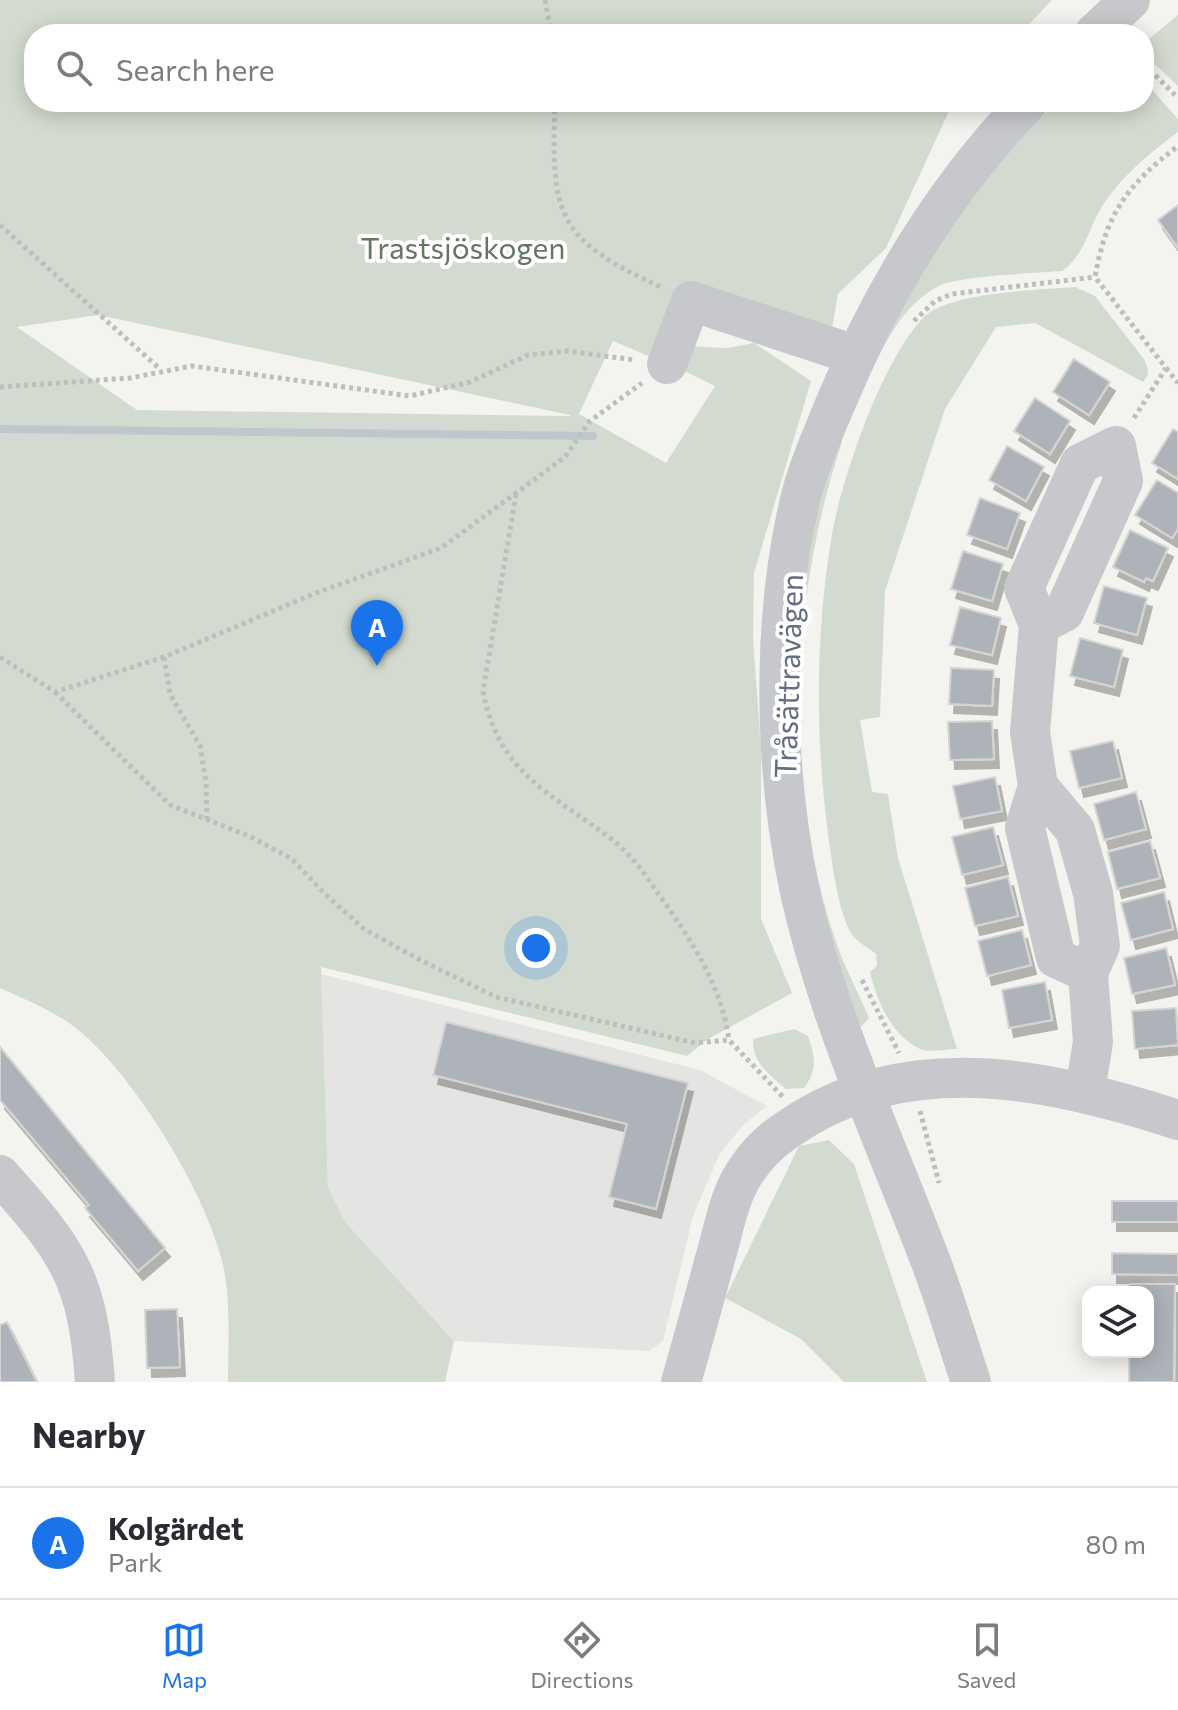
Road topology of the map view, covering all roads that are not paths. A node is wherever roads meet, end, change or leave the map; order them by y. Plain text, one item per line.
1 (1130, 0) edge
2 (1105, 24) edge
3 (1020, 112) edge
4 (855, 355) junction
5 (667, 364) road end
6 (1116, 446) road end
7 (1038, 786) junction
8 (1088, 973) junction
9 (1085, 1091) junction
10 (865, 1092) junction
11 (1178, 1120) edge
12 (0, 1175) edge
13 (95, 1382) edge
14 (681, 1382) edge
15 (971, 1382) edge

1 - 2 street
3 - 4 street, Tråsättravägen
4 - 5 street
4 - 10 street, Tråsättravägen
6 - 7 street
7 - 8 street
7 - 8 street
8 - 9 street
9 - 10 street
9 - 11 street
10 - 14 street
10 - 15 street, Tråsättravägen
12 - 13 street

